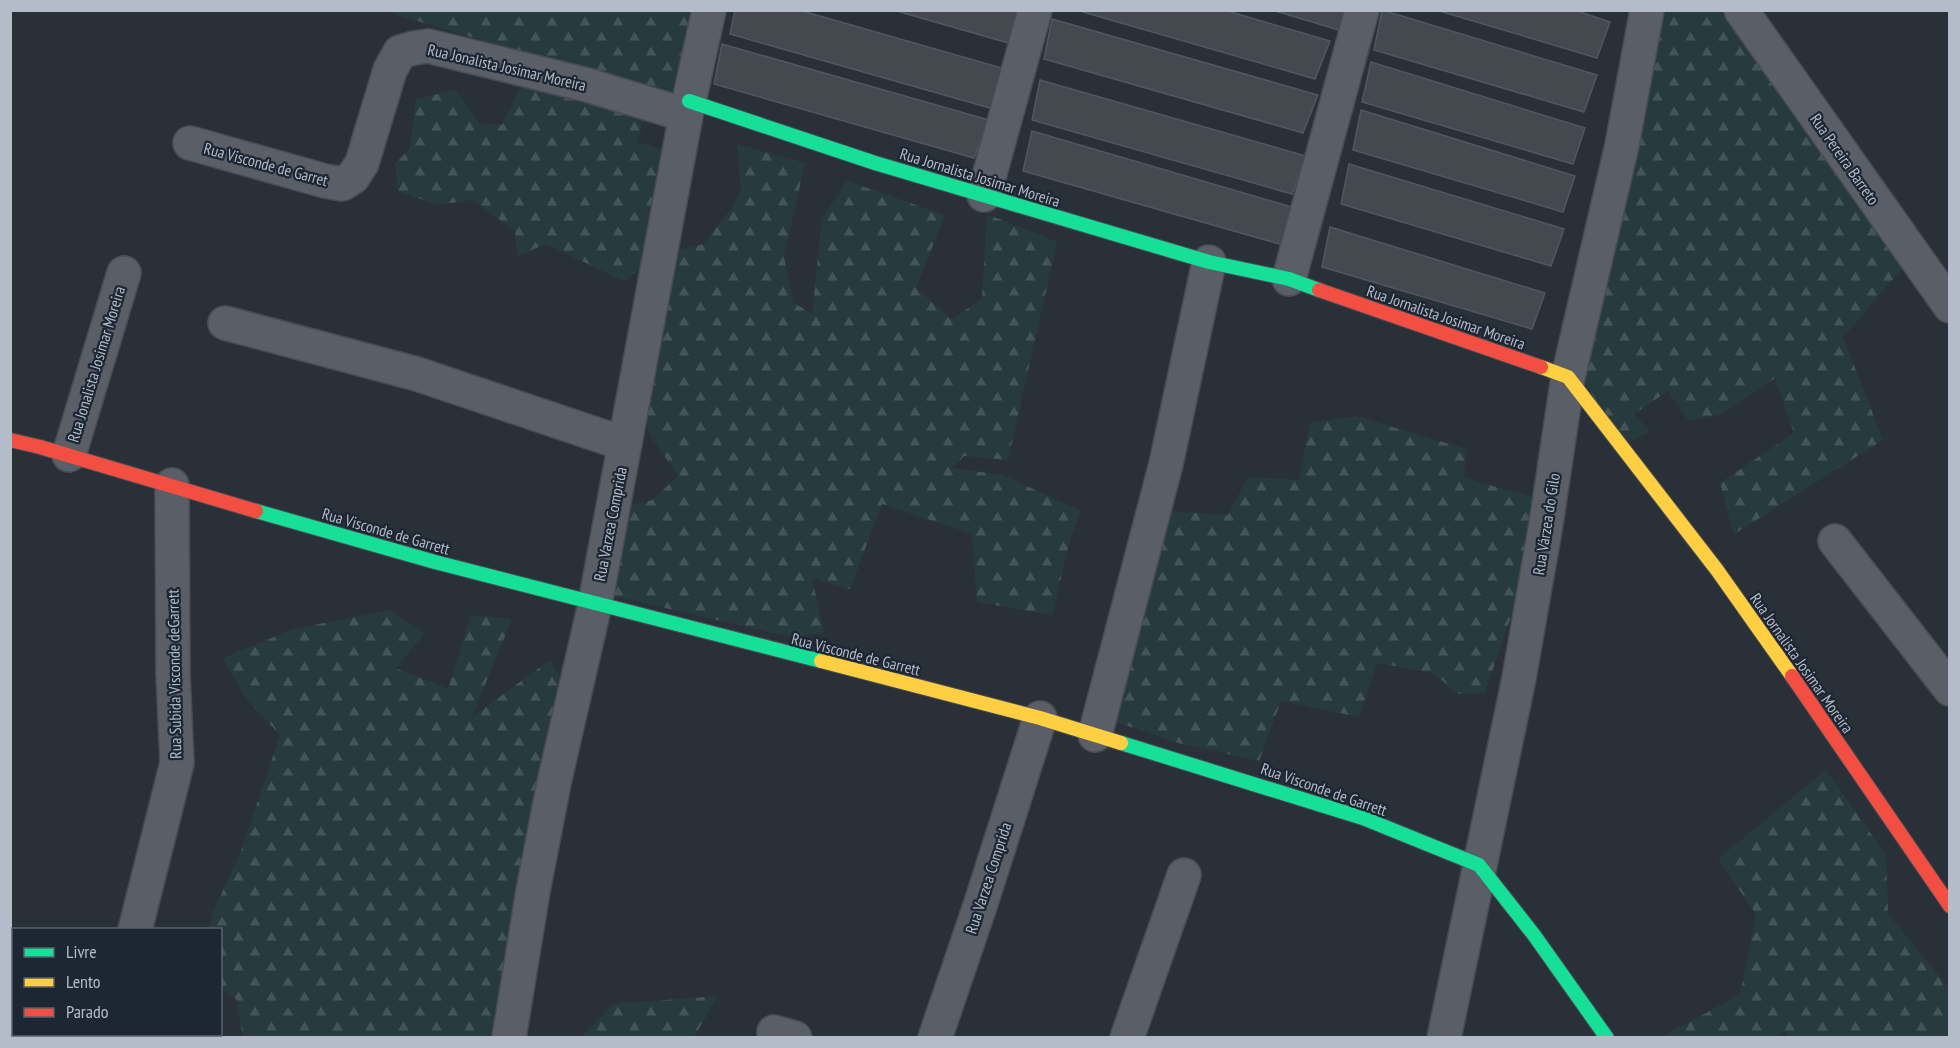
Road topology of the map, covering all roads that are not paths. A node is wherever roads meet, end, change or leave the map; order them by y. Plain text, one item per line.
1 (709, 10) edge
2 (1035, 10) edge
3 (1362, 10) edge
4 (1647, 10) edge
5 (1741, 10) edge
6 (687, 108) junction
7 (190, 143) dead end
8 (342, 184) joint
9 (984, 195) junction
10 (1209, 262) junction
11 (124, 273) dead end
12 (1289, 279) junction
13 (1950, 306) edge
14 (225, 324) dead end
15 (1568, 377) junction
16 (10, 440) edge
17 (625, 444) junction
18 (69, 455) junction
19 (172, 485) junction
20 (1835, 541) dead end
21 (595, 604) junction
22 (1950, 689) edge
23 (1040, 718) junction
24 (1095, 735) junction
25 (1479, 865) junction
26 (1184, 875) dead end
27 (1950, 906) edge
28 (136, 928) edge
29 (509, 1038) edge
30 (934, 1038) edge
31 (1127, 1038) edge
32 (1444, 1038) edge
33 (1607, 1038) edge

1 - 6 street, Rua Varzea Comprida
2 - 9 street
3 - 12 street
4 - 15 street, Rua Várzea do Gilo
5 - 13 street, Rua Pereira Barreto
6 - 8 street, Rua Jonalista Josimar Moreira
6 - 9 street, Rua Jornalista Josimar Moreira
6 - 17 street, Rua Varzea Comprida
7 - 8 street, Rua Visconde de Garret
9 - 10 street, Rua Jornalista Josimar Moreira
10 - 12 street, Rua Jornalista Josimar Moreira
10 - 24 street
11 - 18 street, Rua Jonalista Josimar Moreira
12 - 15 street, Rua Jornalista Josimar Moreira
14 - 17 street
15 - 25 street, Rua Várzea do Gilo
15 - 27 street, Rua Jornalista Josimar Moreira
16 - 18 street, Rua Visconde de Garrett
17 - 21 street, Rua Varzea Comprida
18 - 19 street, Rua Visconde de Garrett
19 - 21 street, Rua Visconde de Garrett
19 - 28 street, Rua Subida Visconde deGarrett
20 - 22 street
21 - 23 street, Rua Visconde de Garrett
21 - 29 street, Rua Varzea Comprida
23 - 24 street, Rua Visconde de Garrett
23 - 30 street, Rua Varzea Comprida
24 - 25 street, Rua Visconde de Garrett
25 - 32 street, Rua Várzea do Gilo
25 - 33 street, Rua Visconde de Garrett
26 - 31 street

